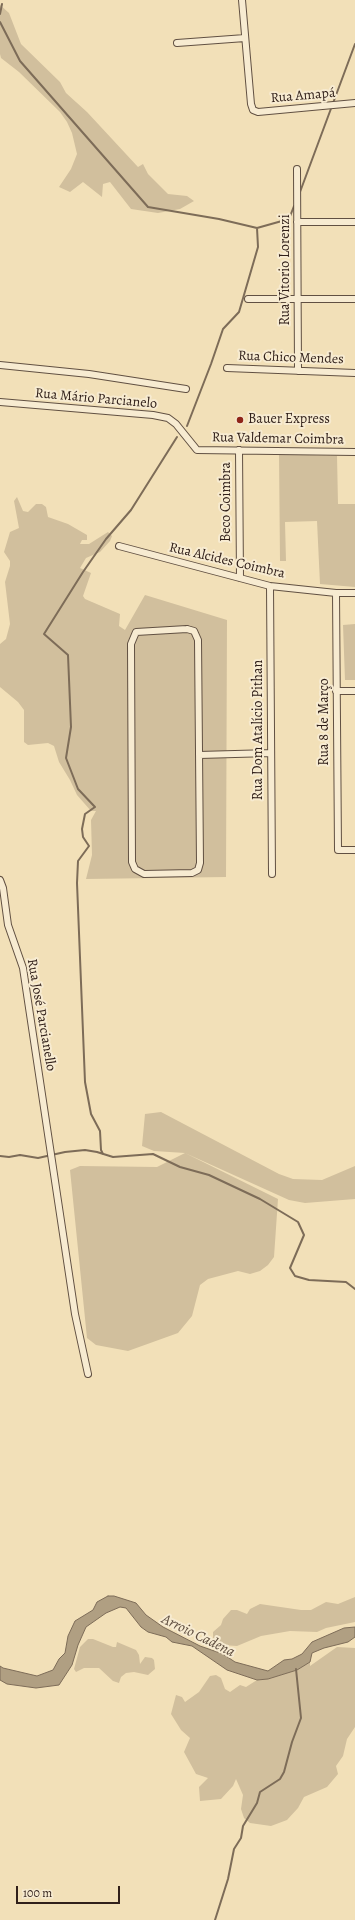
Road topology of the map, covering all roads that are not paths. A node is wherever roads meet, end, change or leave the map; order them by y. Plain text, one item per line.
1 (242, 0) edge
2 (245, 38) junction
3 (177, 43) dead end
4 (355, 103) edge
5 (297, 169) dead end
6 (298, 222) junction
7 (355, 222) edge
8 (248, 299) dead end
9 (298, 299) junction
10 (355, 299) edge
11 (0, 365) edge
12 (227, 368) dead end
13 (298, 370) junction
14 (355, 373) edge
15 (186, 389) dead end
16 (0, 402) edge
17 (184, 434) joint
18 (239, 450) junction
19 (355, 452) edge
20 (119, 546) dead end
21 (240, 578) junction
22 (270, 586) junction
23 (336, 593) junction
24 (355, 593) edge
25 (336, 691) junction
26 (355, 691) edge
27 (271, 753) junction
28 (199, 755) junction
29 (355, 850) edge
30 (272, 874) dead end
31 (0, 880) edge
32 (88, 1374) dead end

1 - 2 street
2 - 3 street
2 - 4 street, Rua Amapá
5 - 6 street, Rua Vitorio Lorenzi
6 - 7 street
6 - 9 street, Rua Vitorio Lorenzi
8 - 9 street
9 - 10 street
9 - 13 street, Rua Vitorio Lorenzi
11 - 15 street
12 - 13 street, Rua Chico Mendes
13 - 14 street, Rua Chico Mendes
16 - 17 street, Rua Mário Parcianelo
17 - 18 street, Rua Valdemar Coimbra
18 - 19 street, Rua Valdemar Coimbra
18 - 21 street, Beco Coimbra
20 - 21 street, Rua Alcides Coimbra
21 - 22 street, Rua Alcides Coimbra
22 - 23 street, Rua Alcides Coimbra
22 - 27 street, Rua Dom Atalício Pithan
23 - 24 street, Rua Alcides Coimbra
23 - 25 street, Rua 8 de Março
25 - 26 street
25 - 29 street, Rua 8 de Março
27 - 28 street
27 - 30 street, Rua Dom Atalício Pithan
28 - 28 street
31 - 32 street, Rua José Parcianello

